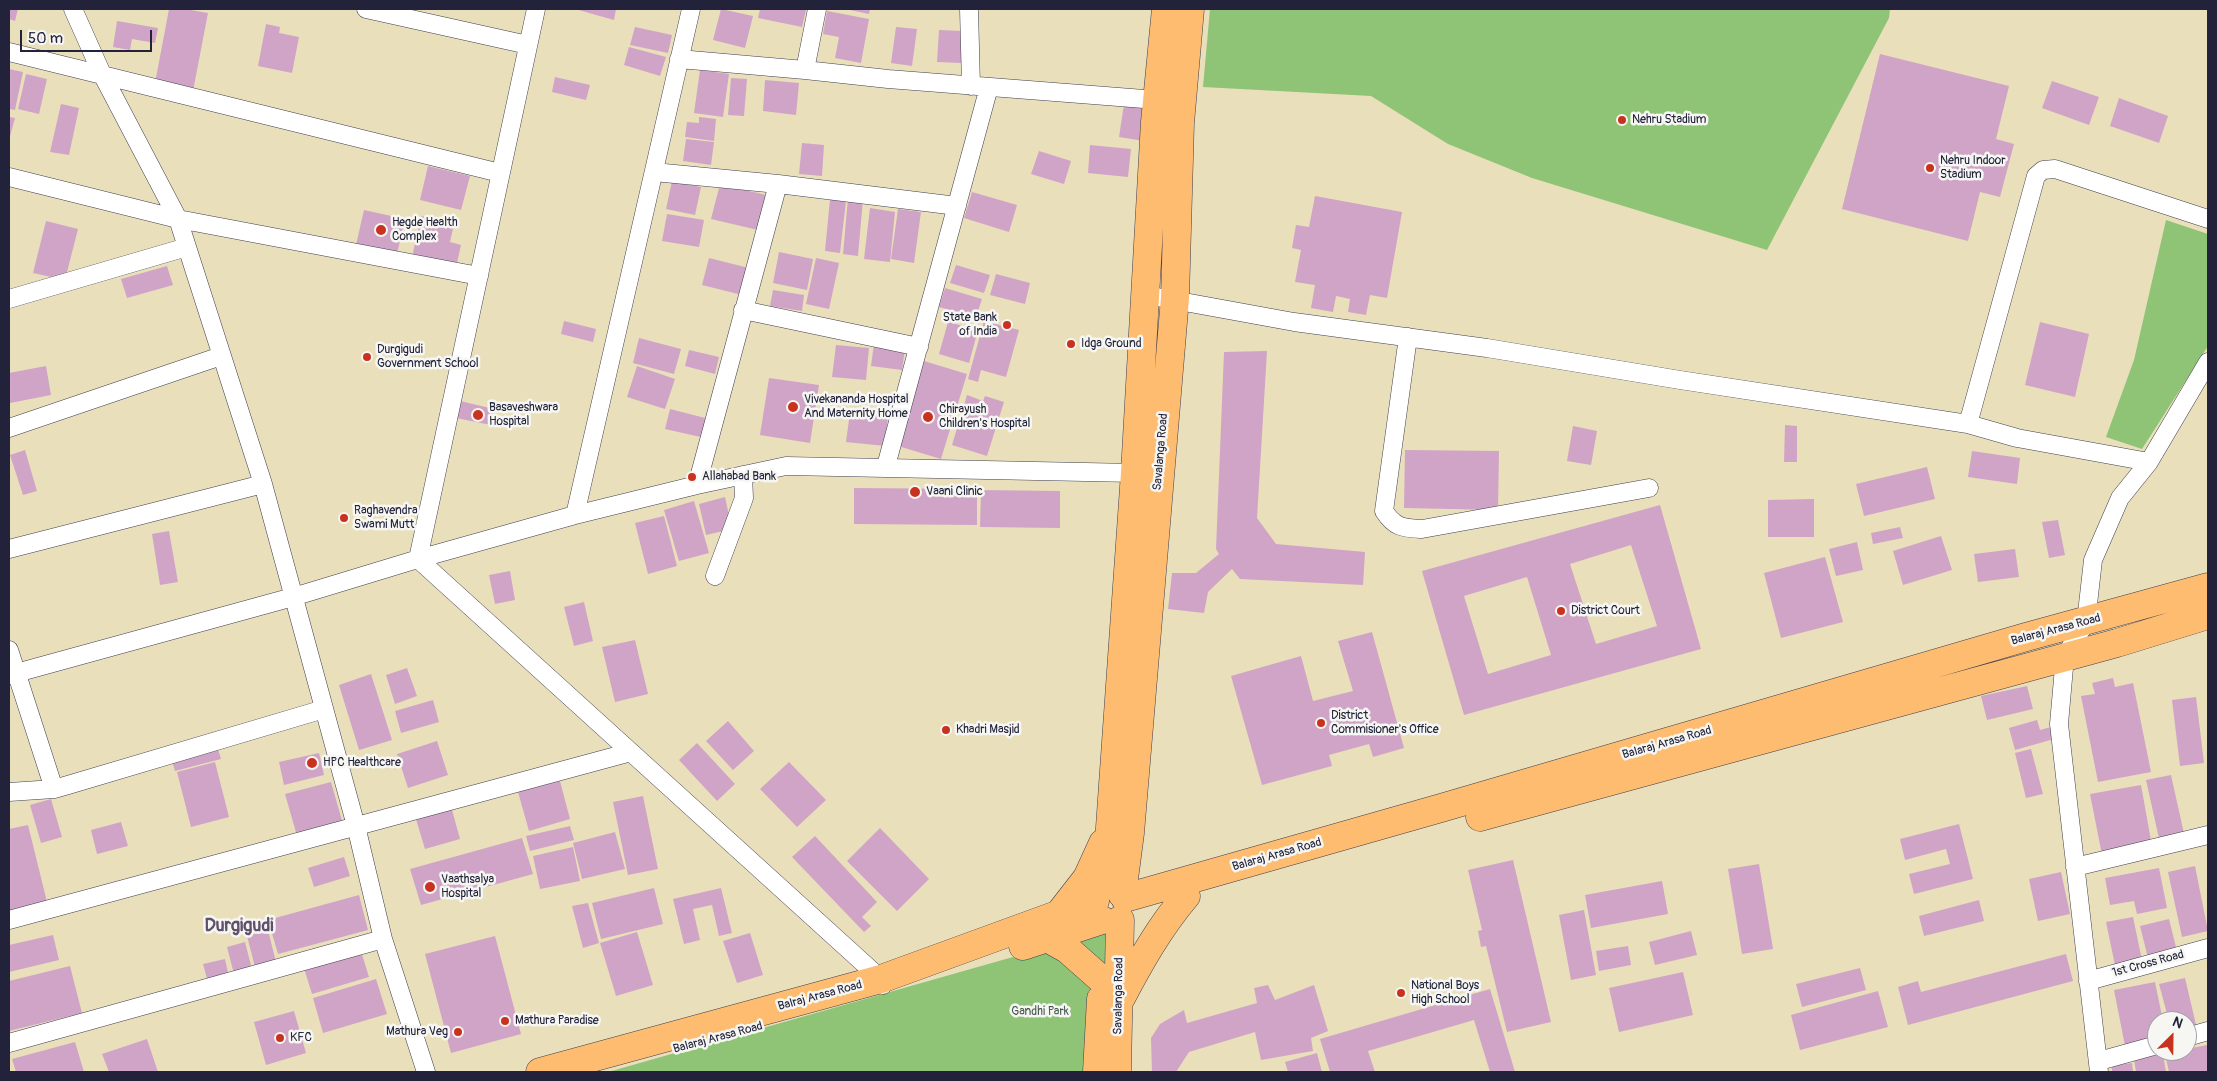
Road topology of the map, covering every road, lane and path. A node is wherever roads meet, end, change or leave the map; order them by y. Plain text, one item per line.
1 (73, 9) edge
2 (366, 9) edge
3 (536, 9) edge
4 (691, 9) edge
5 (817, 9) edge
6 (969, 9) edge
7 (1166, 9) edge
8 (1190, 9) edge
9 (528, 45) junction
10 (9, 52) edge
11 (679, 59) junction
12 (805, 70) junction
13 (102, 74) junction
14 (971, 86) junction
15 (989, 87) junction
16 (1157, 100) junction
17 (654, 172) junction
18 (500, 174) junction
19 (9, 177) edge
20 (778, 184) junction
21 (957, 206) junction
22 (178, 219) junction
23 (2208, 219) edge
24 (187, 247) junction
25 (479, 276) junction
26 (1146, 295) junction
27 (1175, 298) junction
28 (9, 299) edge
29 (744, 310) junction
30 (1408, 337) junction
31 (919, 347) junction
32 (221, 356) junction
33 (2208, 362) edge
34 (1968, 424) junction
35 (9, 428) edge
36 (2149, 462) junction
37 (886, 466) junction
38 (1136, 473) junction
39 (743, 475) junction
40 (263, 484) junction
41 (697, 485) junction
42 (1649, 488) dead end
43 (575, 515) junction
44 (9, 549) edge
45 (418, 559) junction
46 (716, 576) dead end
47 (2208, 587) edge
48 (293, 597) junction
49 (2208, 615) edge
50 (2086, 622) junction
51 (9, 650) edge
52 (2065, 656) junction
53 (13, 675) edge
54 (324, 709) junction
55 (631, 752) junction
56 (54, 789) junction
57 (9, 792) edge
58 (1111, 823) junction
59 (356, 826) junction
60 (2208, 835) edge
61 (2075, 867) junction
62 (1186, 896) junction
63 (1113, 907) junction
64 (1059, 914) junction
65 (9, 920) edge
66 (1047, 938) junction
67 (382, 939) junction
68 (2208, 948) edge
69 (1101, 979) junction
70 (2088, 981) junction
71 (883, 985) junction
72 (1119, 1001) junction
73 (9, 1043) edge
74 (2147, 1049) edge
75 (2099, 1066) edge
76 (426, 1072) edge
77 (540, 1072) edge
78 (592, 1072) edge
79 (1096, 1072) edge
80 (1117, 1072) edge

1 - 13 street
2 - 9 street
3 - 9 street
4 - 11 street
5 - 12 street
6 - 14 street
7 - 16 main road, Savalanga Road
8 - 27 main road, Savalanga Road
9 - 18 street
10 - 13 street
11 - 12 street
11 - 17 street
12 - 14 street
13 - 18 street
13 - 22 street
14 - 15 street
15 - 16 street
15 - 21 street
16 - 26 main road, Savalanga Road
17 - 20 street
17 - 43 street
18 - 25 street
19 - 22 street
20 - 21 street
20 - 29 street
21 - 31 street
22 - 24 street
22 - 25 street
23 - 34 street
24 - 28 street
24 - 32 street
25 - 45 street
26 - 27 street
26 - 38 main road, Savalanga Road
27 - 30 street
27 - 63 main road, Savalanga Road
29 - 31 street
29 - 41 street
30 - 34 street
30 - 42 street
31 - 37 street
32 - 35 street
32 - 40 street
33 - 36 street
34 - 36 street
36 - 50 street
37 - 38 street
37 - 39 street
38 - 58 main road, Savalanga Road
39 - 41 street
39 - 46 street
40 - 44 street
40 - 48 street
41 - 43 street
43 - 45 street
45 - 48 street
45 - 55 street
47 - 50 main road, Balaraj Arasa Road
48 - 53 street
48 - 54 street
49 - 52 main road, Balaraj Arasa Road
50 - 52 street
50 - 63 main road, Balaraj Arasa Road
51 - 53 street
52 - 61 street
52 - 62 main road, Balaraj Arasa Road
53 - 56 street
54 - 56 street
54 - 59 street
55 - 59 street
55 - 71 street
56 - 57 street
58 - 63 main road, Savalanga Road
58 - 64 main road
59 - 65 street
59 - 67 street
60 - 61 street
61 - 70 street
62 - 63 main road, Balaraj Arasa Road
62 - 72 main road
63 - 64 main road, Balraj Arasa Road
63 - 66 main road, Balaraj Arasa Road
63 - 69 main road, Savalanga Road
63 - 72 main road, Savalanga Road
64 - 71 main road, Balraj Arasa Road
66 - 69 main road
66 - 71 main road, Balaraj Arasa Road
67 - 73 street
67 - 76 street
68 - 70 street, 1st Cross Road
69 - 79 main road, Savalanga Road
70 - 75 street
71 - 77 main road, Balraj Arasa Road
71 - 78 main road, Balaraj Arasa Road
72 - 80 main road, Savalanga Road
74 - 75 street

